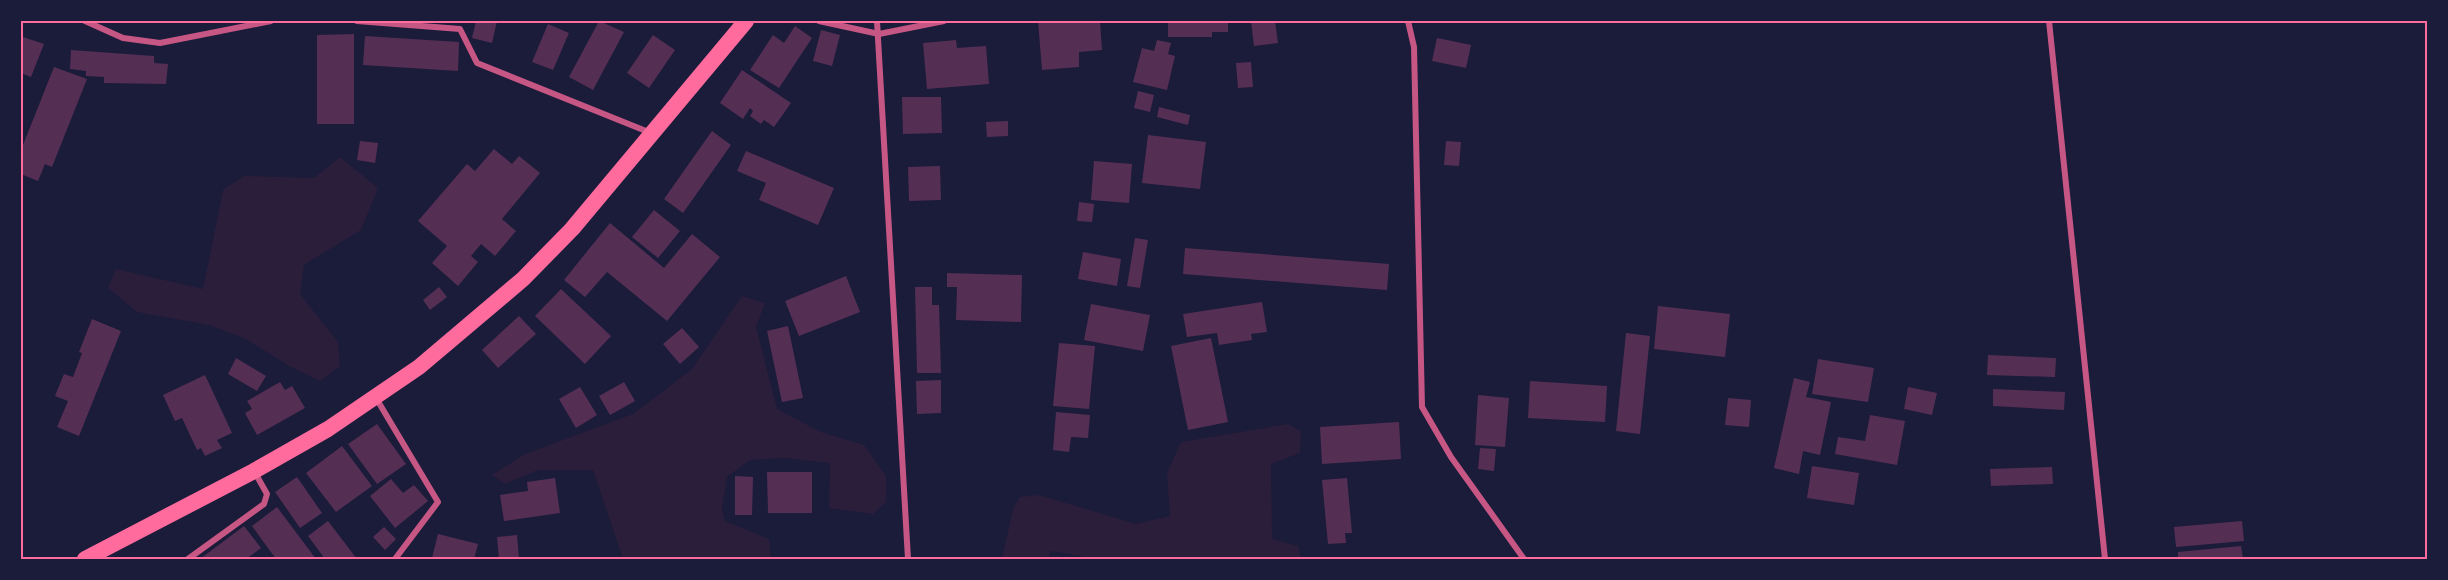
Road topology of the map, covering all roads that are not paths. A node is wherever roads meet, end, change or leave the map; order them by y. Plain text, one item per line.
1 (85, 21) edge
2 (270, 21) edge
3 (357, 21) edge
4 (462, 21) edge
5 (746, 21) edge
6 (819, 21) edge
7 (877, 21) edge
8 (944, 21) edge
9 (1408, 21) edge
10 (2049, 21) edge
11 (460, 28) junction
12 (879, 34) junction
13 (652, 134) junction
14 (376, 397) junction
15 (254, 471) junction
16 (85, 559) edge
17 (188, 559) edge
18 (395, 559) edge
19 (908, 559) edge
20 (1524, 559) edge
21 (2105, 559) edge

1 - 2 street
3 - 11 street
4 - 11 street
5 - 13 highway
6 - 12 street
7 - 12 street
8 - 12 street
9 - 20 street
10 - 21 street
11 - 13 street
12 - 19 street
13 - 14 highway
14 - 15 highway
14 - 18 street
15 - 16 highway
15 - 17 street

